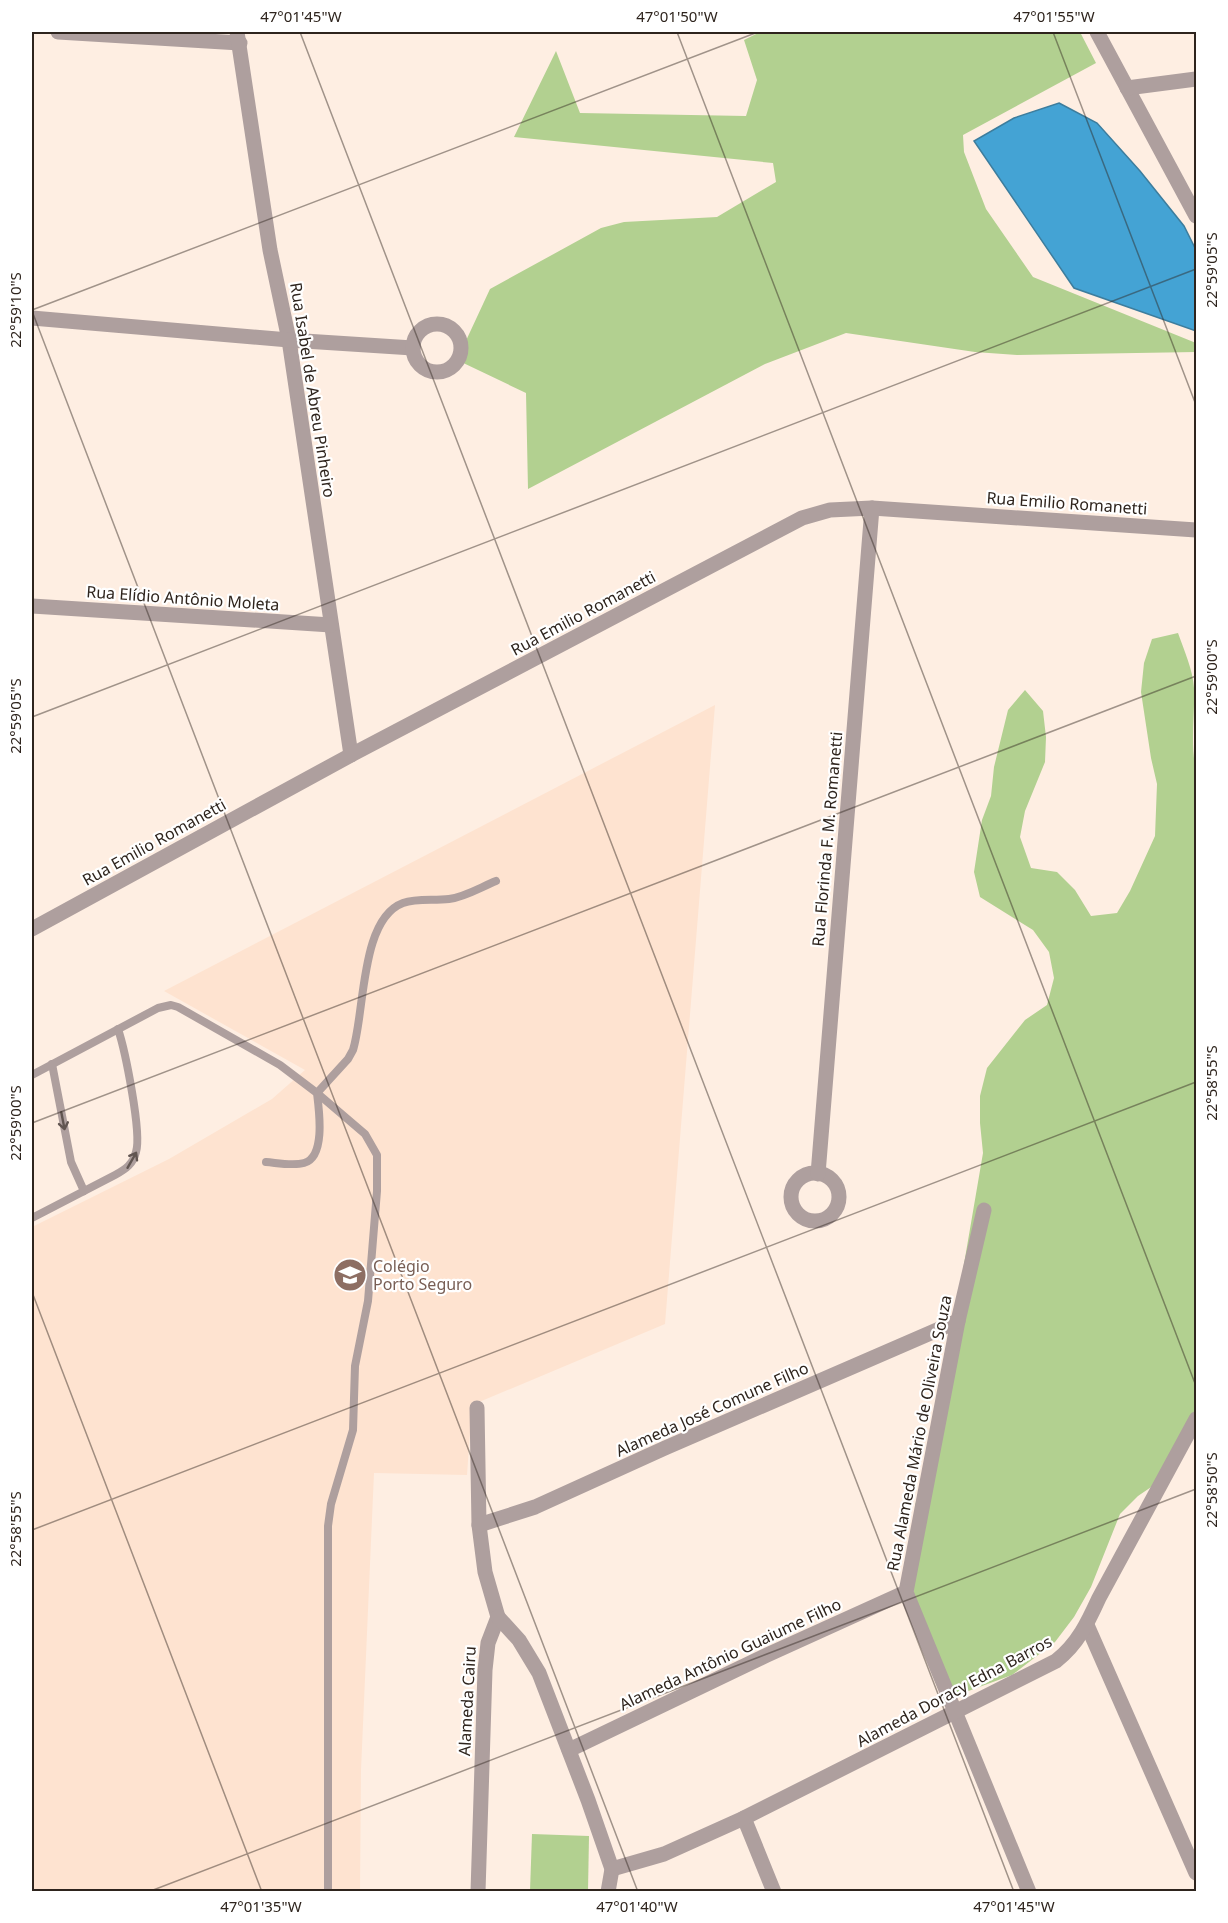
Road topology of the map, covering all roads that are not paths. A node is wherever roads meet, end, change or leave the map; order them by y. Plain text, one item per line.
1 (58, 32) edge
2 (1097, 32) edge
3 (238, 37) edge
4 (1197, 79) edge
5 (1127, 88) junction
6 (1197, 216) edge
7 (32, 318) edge
8 (289, 340) junction
9 (413, 348) dead end
10 (872, 508) junction
11 (1197, 530) edge
12 (32, 606) edge
13 (331, 625) junction
14 (351, 754) junction
15 (496, 881) dead end
16 (32, 929) edge
17 (118, 1029) junction
18 (52, 1064) junction
19 (32, 1074) edge
20 (316, 1094) junction
21 (266, 1162) dead end
22 (818, 1174) dead end
23 (84, 1191) junction
24 (984, 1210) dead end
25 (32, 1218) edge
26 (958, 1322) junction
27 (477, 1408) dead end
28 (1197, 1419) edge
29 (479, 1525) junction
30 (906, 1592) junction
31 (498, 1617) junction
32 (1086, 1625) junction
33 (955, 1712) junction
34 (569, 1750) junction
35 (744, 1818) junction
36 (612, 1869) junction
37 (1197, 1873) edge
38 (328, 1892) edge
39 (478, 1892) edge
40 (608, 1892) edge
41 (774, 1892) edge
42 (1029, 1892) edge

1 - 3 street
2 - 5 street
3 - 8 street, Rua Isabel de Abreu Pinheiro
4 - 5 street
5 - 6 street
7 - 8 street
8 - 9 street
8 - 13 street, Rua Isabel de Abreu Pinheiro
10 - 11 street, Rua Emilio Romanetti
10 - 14 street, Rua Emilio Romanetti
10 - 22 street, Rua Florinda F. M. Romanetti
12 - 13 street, Rua Elídio Antônio Moleta
13 - 14 street, Rua Isabel de Abreu Pinheiro
14 - 16 street, Rua Emilio Romanetti
15 - 20 lane
17 - 18 lane
17 - 20 lane
23 -> 17 lane
18 - 19 lane
18 -> 23 lane
20 - 21 lane
20 - 38 lane
23 - 25 lane
24 - 26 street, Rua Alameda Mário de Oliveira Souza
26 - 29 street, Alameda José Comune Filho
26 - 30 street, Rua Alameda Mário de Oliveira Souza
27 - 29 street
28 - 32 street, Alameda Doracy Edna Barros
29 - 31 street
30 - 33 street, Rua Alameda Mário de Oliveira Souza
30 - 34 street, Alameda Antônio Guaiume Filho
31 - 34 street
31 - 39 street, Alameda Cairu
32 - 33 street, Alameda Doracy Edna Barros
32 - 37 street
33 - 35 street, Alameda Doracy Edna Barros
33 - 42 street, Rua Alameda Mário de Oliveira Souza
34 - 36 street
35 - 36 street, Alameda Doracy Edna Barros
35 - 41 street
36 - 40 street

